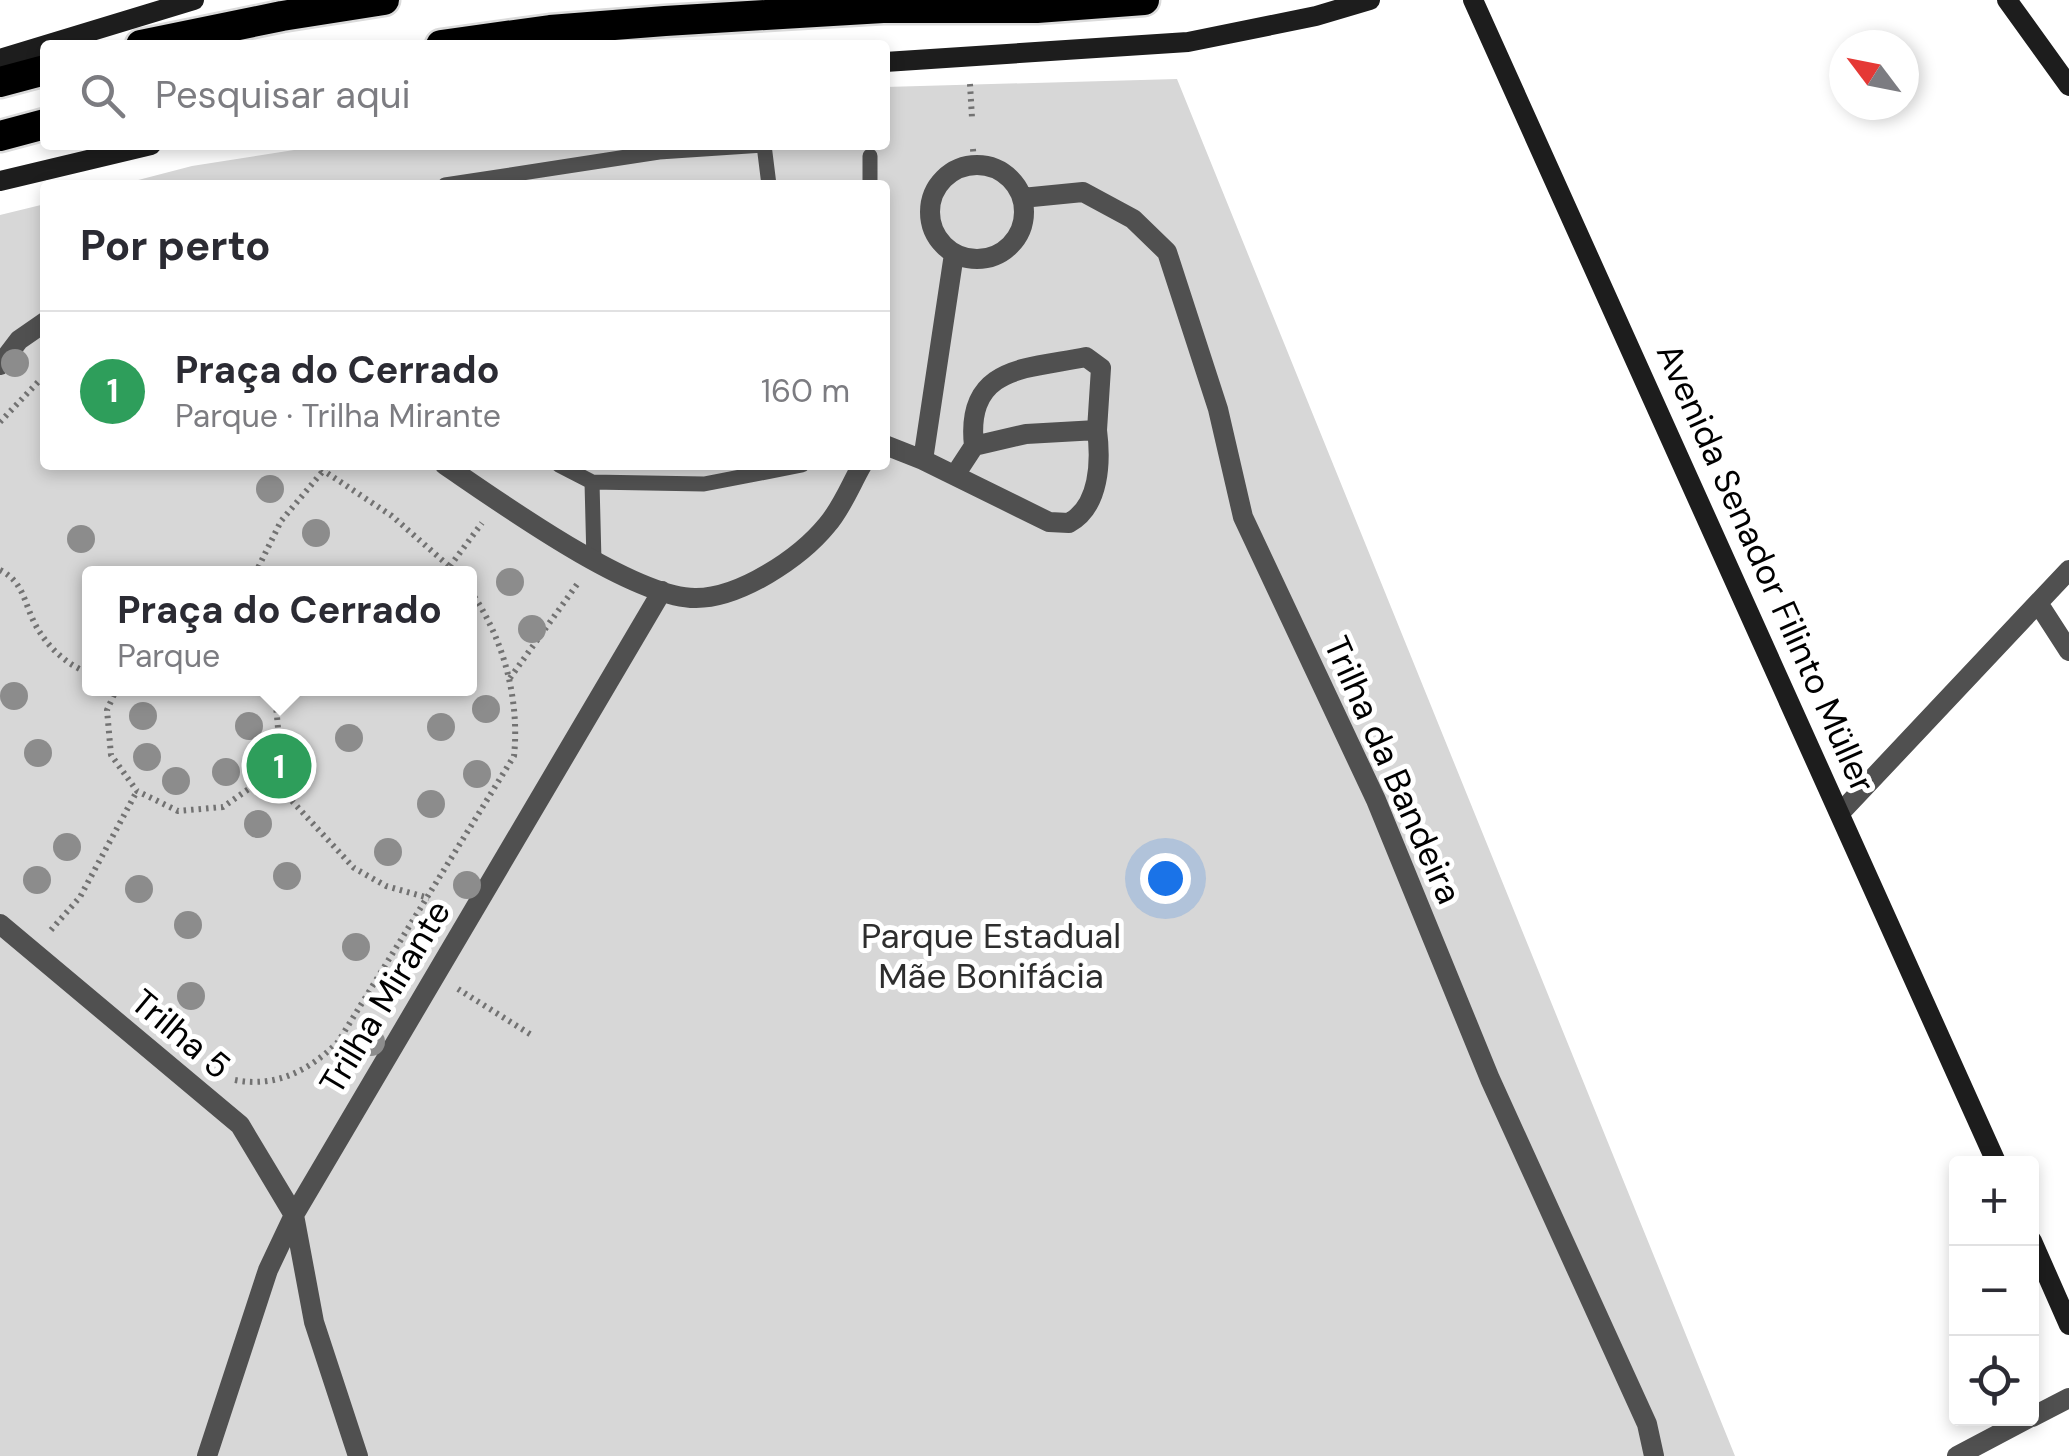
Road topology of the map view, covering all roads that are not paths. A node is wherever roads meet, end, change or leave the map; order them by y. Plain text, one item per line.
1 (194, 0) edge
2 (384, 0) edge
3 (1144, 0) edge
4 (1370, 0) edge
5 (1473, 0) edge
6 (2008, 0) edge
7 (62, 40) edge
8 (165, 40) edge
9 (477, 40) edge
10 (40, 47) edge
11 (0, 59) edge
12 (890, 62) edge
13 (40, 71) edge
14 (0, 82) edge
15 (2069, 86) edge
16 (40, 125) edge
17 (0, 136) edge
18 (129, 150) edge
19 (689, 150) edge
20 (765, 150) edge
21 (870, 156) dead end
22 (477, 180) edge
23 (768, 180) edge
24 (870, 180) edge
25 (0, 181) edge
26 (1022, 198) junction
27 (954, 254) junction
28 (40, 325) edge
29 (0, 365) edge
30 (1098, 430) junction
31 (974, 446) junction
32 (890, 447) edge
33 (923, 460) junction
34 (453, 470) edge
35 (569, 470) edge
36 (776, 470) edge
37 (859, 470) edge
38 (955, 475) junction
39 (592, 482) junction
40 (594, 561) junction
41 (2069, 570) edge
42 (662, 591) junction
43 (2038, 603) junction
44 (2069, 652) edge
45 (1840, 812) junction
46 (0, 924) edge
47 (1993, 1156) edge
48 (294, 1215) junction
49 (2034, 1246) edge
50 (2069, 1325) edge
51 (2069, 1398) edge
52 (2039, 1413) edge
53 (2015, 1426) edge
54 (208, 1456) edge
55 (358, 1456) edge
56 (1654, 1456) edge
57 (1957, 1456) edge

1 - 7 street
2 - 8 highway
3 - 9 highway
4 - 12 street
5 - 45 street, Avenida Senador Filinto Müller
6 - 15 street
10 - 11 street
13 - 14 highway
16 - 17 highway
18 - 25 street
19 - 22 lane
20 - 23 lane
21 - 24 lane
26 - 27 street
26 - 27 street
26 - 56 street, Trilha da Bandeira
27 - 33 street
28 - 29 street
30 - 31 street
30 - 31 street
30 - 38 street
31 - 38 street
32 - 33 street
33 - 38 street
34 - 40 street
35 - 39 lane
36 - 39 lane
37 - 42 street
39 - 40 lane
40 - 42 street
41 - 43 street
42 - 48 street, Trilha Mirante
43 - 44 street
43 - 45 street
45 - 47 street, Avenida Senador Filinto Müller
46 - 48 street, Trilha 5
48 - 54 street, Trilha Mirante
48 - 55 street
49 - 50 street
51 - 52 street
53 - 57 street

